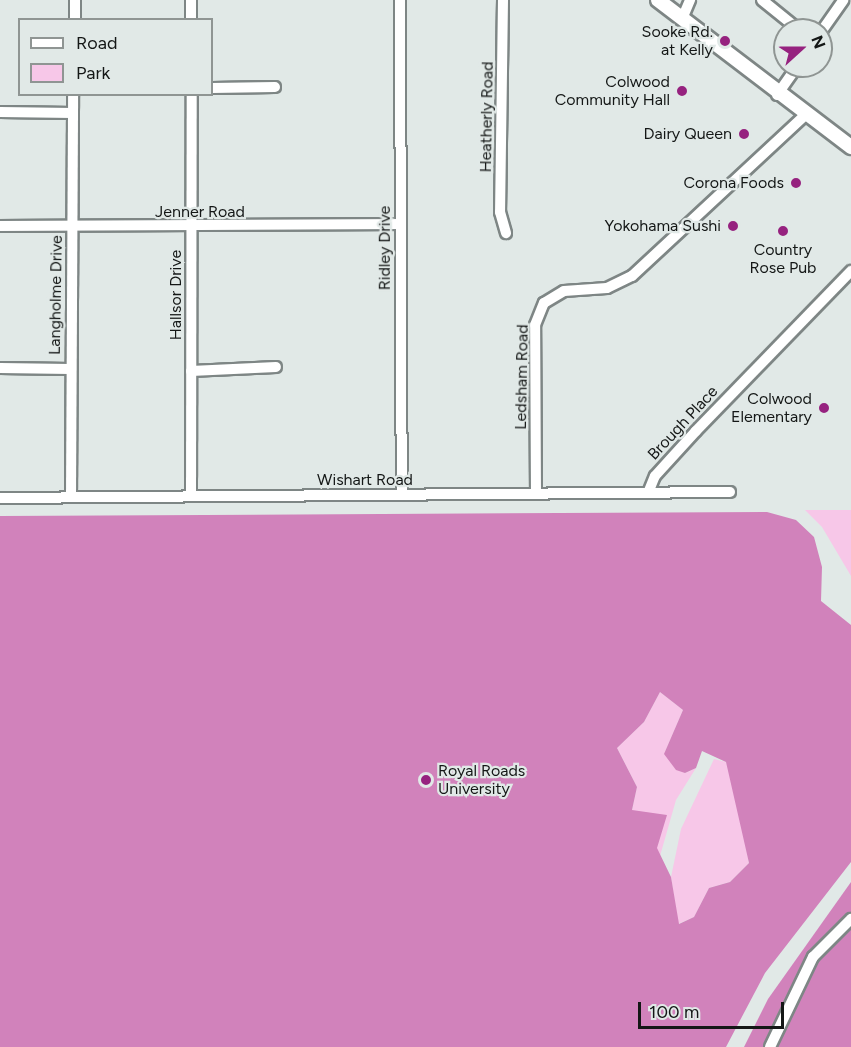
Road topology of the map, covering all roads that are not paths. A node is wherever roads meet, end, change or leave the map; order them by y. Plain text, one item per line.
1 (75, 0) edge
2 (191, 0) edge
3 (400, 0) edge
4 (503, 0) edge
5 (658, 0) edge
6 (690, 0) edge
7 (762, 0) edge
8 (843, 0) edge
9 (75, 18) edge
10 (191, 18) edge
11 (784, 18) edge
12 (831, 18) edge
13 (682, 19) junction
14 (789, 78) edge
15 (275, 87) dead end
16 (213, 88) edge
17 (777, 95) junction
18 (73, 96) edge
19 (192, 96) edge
20 (0, 112) edge
21 (73, 113) junction
22 (804, 116) junction
23 (851, 147) edge
24 (400, 224) junction
25 (0, 226) edge
26 (71, 227) junction
27 (190, 227) junction
28 (506, 233) dead end
29 (851, 271) edge
30 (276, 367) dead end
31 (0, 368) edge
32 (70, 369) junction
33 (191, 371) junction
34 (730, 492) dead end
35 (648, 493) junction
36 (536, 494) junction
37 (402, 495) junction
38 (191, 496) junction
39 (71, 497) junction
40 (0, 498) edge
41 (851, 919) edge
42 (770, 1047) edge

1 - 9 street
2 - 10 street
3 - 24 street, Ridley Drive
4 - 28 street, Heatherly Road
5 - 13 main road
6 - 13 street
7 - 11 street
8 - 12 street
13 - 17 main road
14 - 17 street
15 - 16 street
17 - 22 main road
18 - 21 street, Langholme Drive
19 - 27 street, Hallsor Drive
20 - 21 street
21 - 26 street, Langholme Drive
22 - 23 main road
22 - 36 street, Ledsham Road
24 - 27 street, Jenner Road
24 - 37 street, Ridley Drive
25 - 26 street, Jenner Road
26 - 27 street, Jenner Road
26 - 32 street, Langholme Drive
27 - 33 street, Hallsor Drive
29 - 35 street, Brough Place
30 - 33 street
31 - 32 street
32 - 39 street, Langholme Drive
33 - 38 street, Hallsor Drive
34 - 35 street, Wishart Road
35 - 36 street, Wishart Road
36 - 37 street, Wishart Road
37 - 38 street, Wishart Road
38 - 39 street, Wishart Road
39 - 40 street, Wishart Road
41 - 42 street

